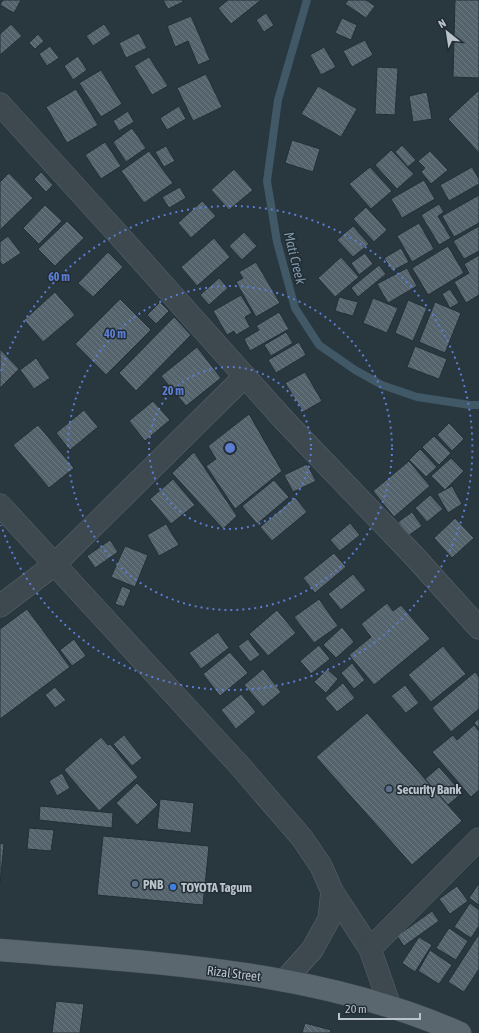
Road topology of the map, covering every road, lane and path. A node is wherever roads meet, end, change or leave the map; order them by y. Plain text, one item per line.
1 (0, 104) edge
2 (245, 376) junction
3 (0, 505) edge
4 (54, 565) junction
5 (0, 606) edge
6 (479, 628) edge
7 (479, 839) edge
8 (332, 891) junction
9 (370, 949) junction
10 (0, 950) edge
11 (285, 980) junction
12 (390, 1006) junction
13 (460, 1033) edge

1 - 2 street
2 - 4 street
2 - 6 street
3 - 4 street
4 - 5 street
4 - 8 street
7 - 9 street
8 - 9 street
8 - 11 street
9 - 12 street
10 - 11 main road, Rizal Street
11 - 12 main road, Rizal Street
12 - 13 main road, Rizal Street

